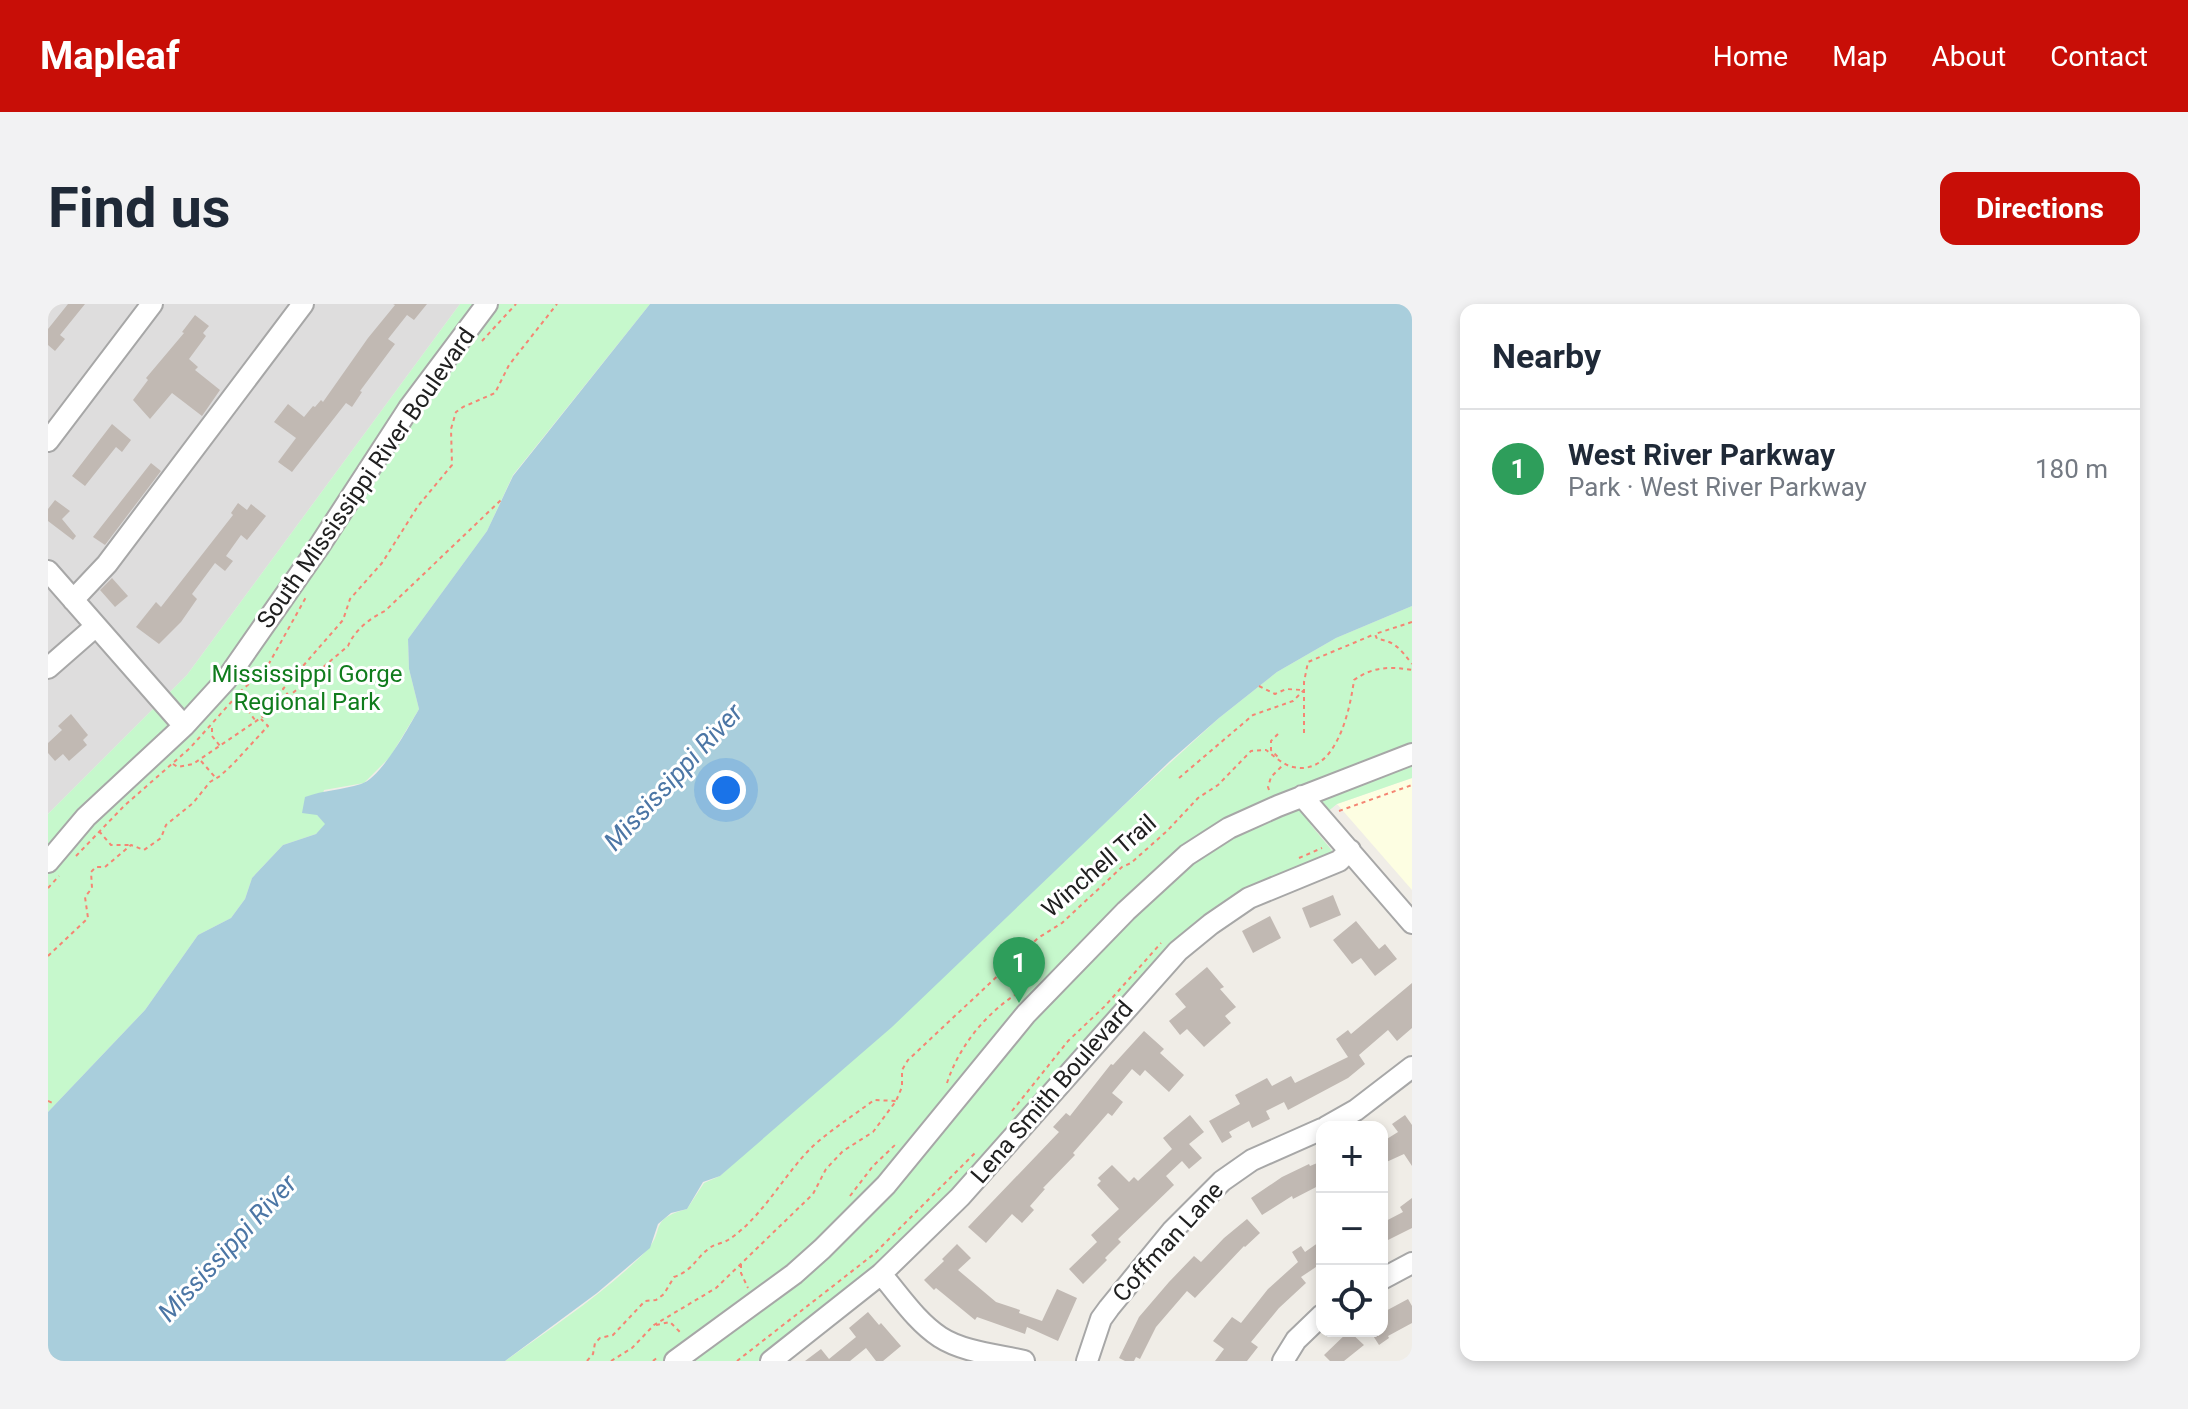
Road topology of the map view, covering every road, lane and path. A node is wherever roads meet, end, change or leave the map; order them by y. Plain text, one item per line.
1 (152, 304) edge
2 (303, 304) edge
3 (487, 304) edge
4 (557, 304) edge
5 (48, 441) edge
6 (501, 500) dead end
7 (48, 571) edge
8 (73, 600) junction
9 (1412, 622) edge
10 (96, 626) junction
11 (1375, 634) junction
12 (1412, 664) edge
13 (48, 668) edge
14 (1412, 670) edge
15 (1259, 686) dead end
16 (1304, 690) junction
17 (237, 695) dead end
18 (289, 696) junction
19 (261, 718) junction
20 (256, 721) junction
21 (212, 725) dead end
22 (184, 726) junction
23 (1304, 733) dead end
24 (1278, 734) dead end
25 (220, 746) junction
26 (1412, 754) edge
27 (200, 760) junction
28 (1280, 760) junction
29 (172, 763) dead end
30 (1284, 764) junction
31 (216, 778) junction
32 (1179, 778) dead end
33 (1412, 785) edge
34 (1272, 794) dead end
35 (1302, 796) junction
36 (1339, 811) dead end
37 (99, 831) dead end
38 (131, 845) junction
39 (1325, 847) dead end
40 (1350, 850) junction
41 (1296, 859) dead end
42 (48, 862) edge
43 (1412, 923) edge
44 (1167, 938) dead end
45 (48, 956) edge
46 (1037, 984) dead end
47 (1412, 1067) edge
48 (944, 1093) dead end
49 (48, 1101) edge
50 (896, 1101) junction
51 (55, 1104) dead end
52 (1011, 1113) dead end
53 (1336, 1121) edge
54 (1316, 1132) edge
55 (902, 1140) dead end
56 (976, 1152) dead end
57 (848, 1200) dead end
58 (741, 1263) junction
59 (1412, 1263) edge
60 (881, 1274) junction
61 (1388, 1276) edge
62 (749, 1290) dead end
63 (1316, 1321) edge
64 (654, 1325) junction
65 (684, 1337) dead end
66 (587, 1361) edge
67 (611, 1361) edge
68 (675, 1361) edge
69 (737, 1361) edge
70 (771, 1361) edge
71 (1024, 1361) edge
72 (1087, 1361) edge
73 (1283, 1361) edge

1 - 5 street
2 - 8 street
3 - 22 street, South Mississippi River Boulevard
4 - 18 path
6 - 18 path
7 - 8 street
8 - 10 street
9 - 11 path
10 - 13 street
10 - 22 street
11 - 12 path
11 - 16 path
14 - 30 path
15 - 16 path
16 - 23 path
16 - 32 path
17 - 20 path
18 - 19 path
19 - 20 path
19 - 31 path
20 - 25 path
21 - 25 path
22 - 42 street, South Mississippi River Boulevard
24 - 28 path
25 - 27 path
26 - 35 street
27 - 29 path
27 - 31 path
28 - 30 path
28 - 50 path, Winchell Trail
30 - 34 path
31 - 38 path
33 - 36 path
35 - 40 street
35 - 68 street
37 - 38 path
38 - 45 path
39 - 41 path
40 - 43 street
40 - 60 street, Lena Smith Boulevard
44 - 52 path
46 - 48 path
47 - 53 street, Coffman Lane
49 - 51 path
50 - 58 path, Winchell Trail
50 - 66 path
54 - 72 street, Coffman Lane
55 - 57 path
56 - 69 path
58 - 62 path
58 - 64 path, Winchell Trail
59 - 61 street
60 - 70 street, Lena Smith Boulevard
60 - 71 street
63 - 73 street
64 - 65 path
64 - 67 path, Winchell Trail

